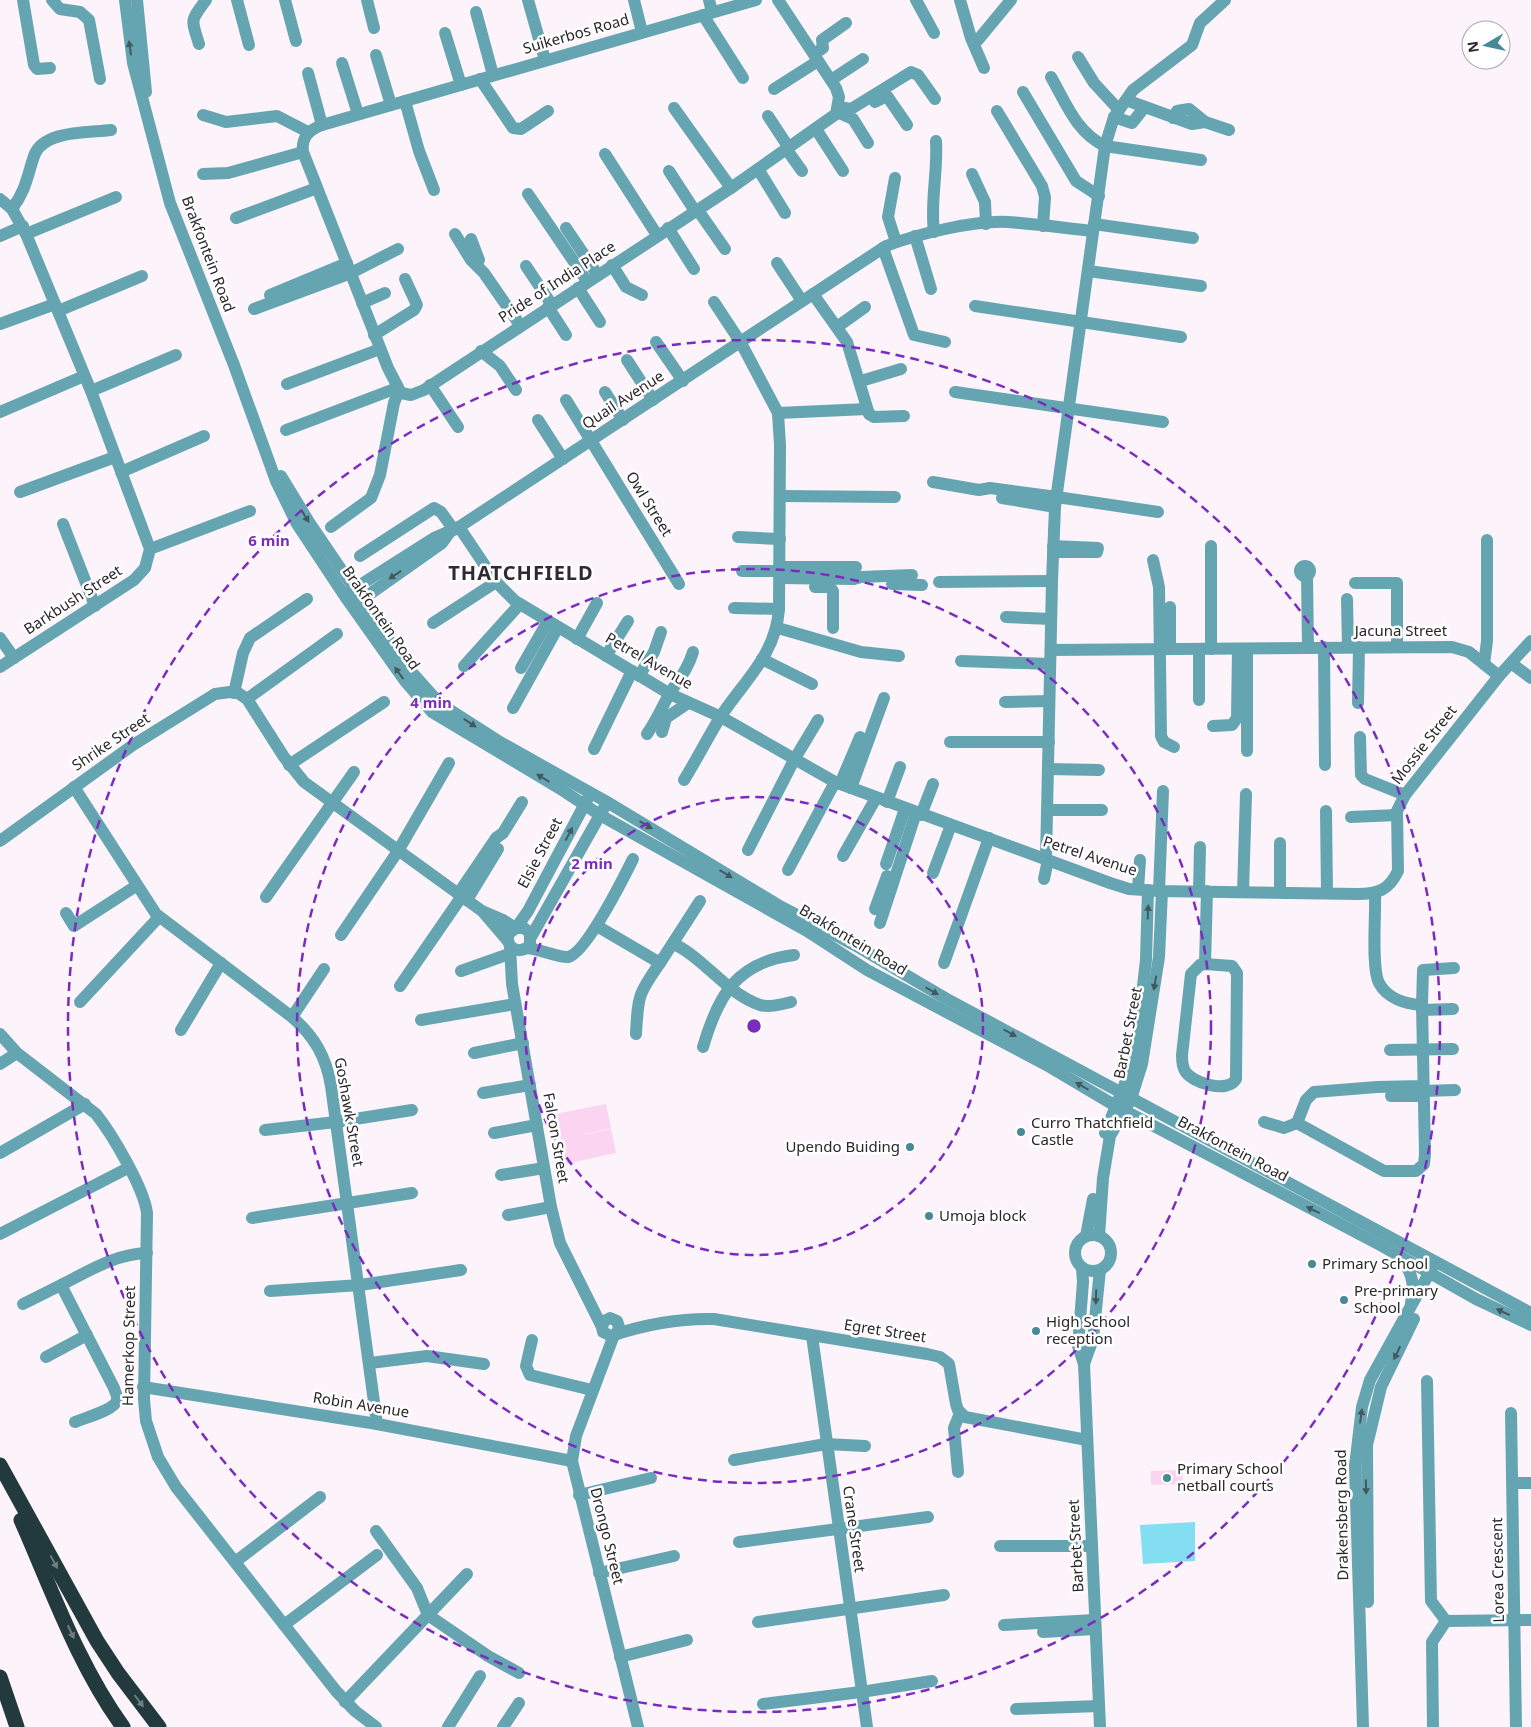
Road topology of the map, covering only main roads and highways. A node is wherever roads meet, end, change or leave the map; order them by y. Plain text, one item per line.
1 (2, 1469) edge
2 (0, 1677) edge
3 (18, 1727) edge
4 (123, 1727) edge
5 (159, 1727) edge

1 -> 4 highway
1 -> 5 highway
2 - 3 highway

